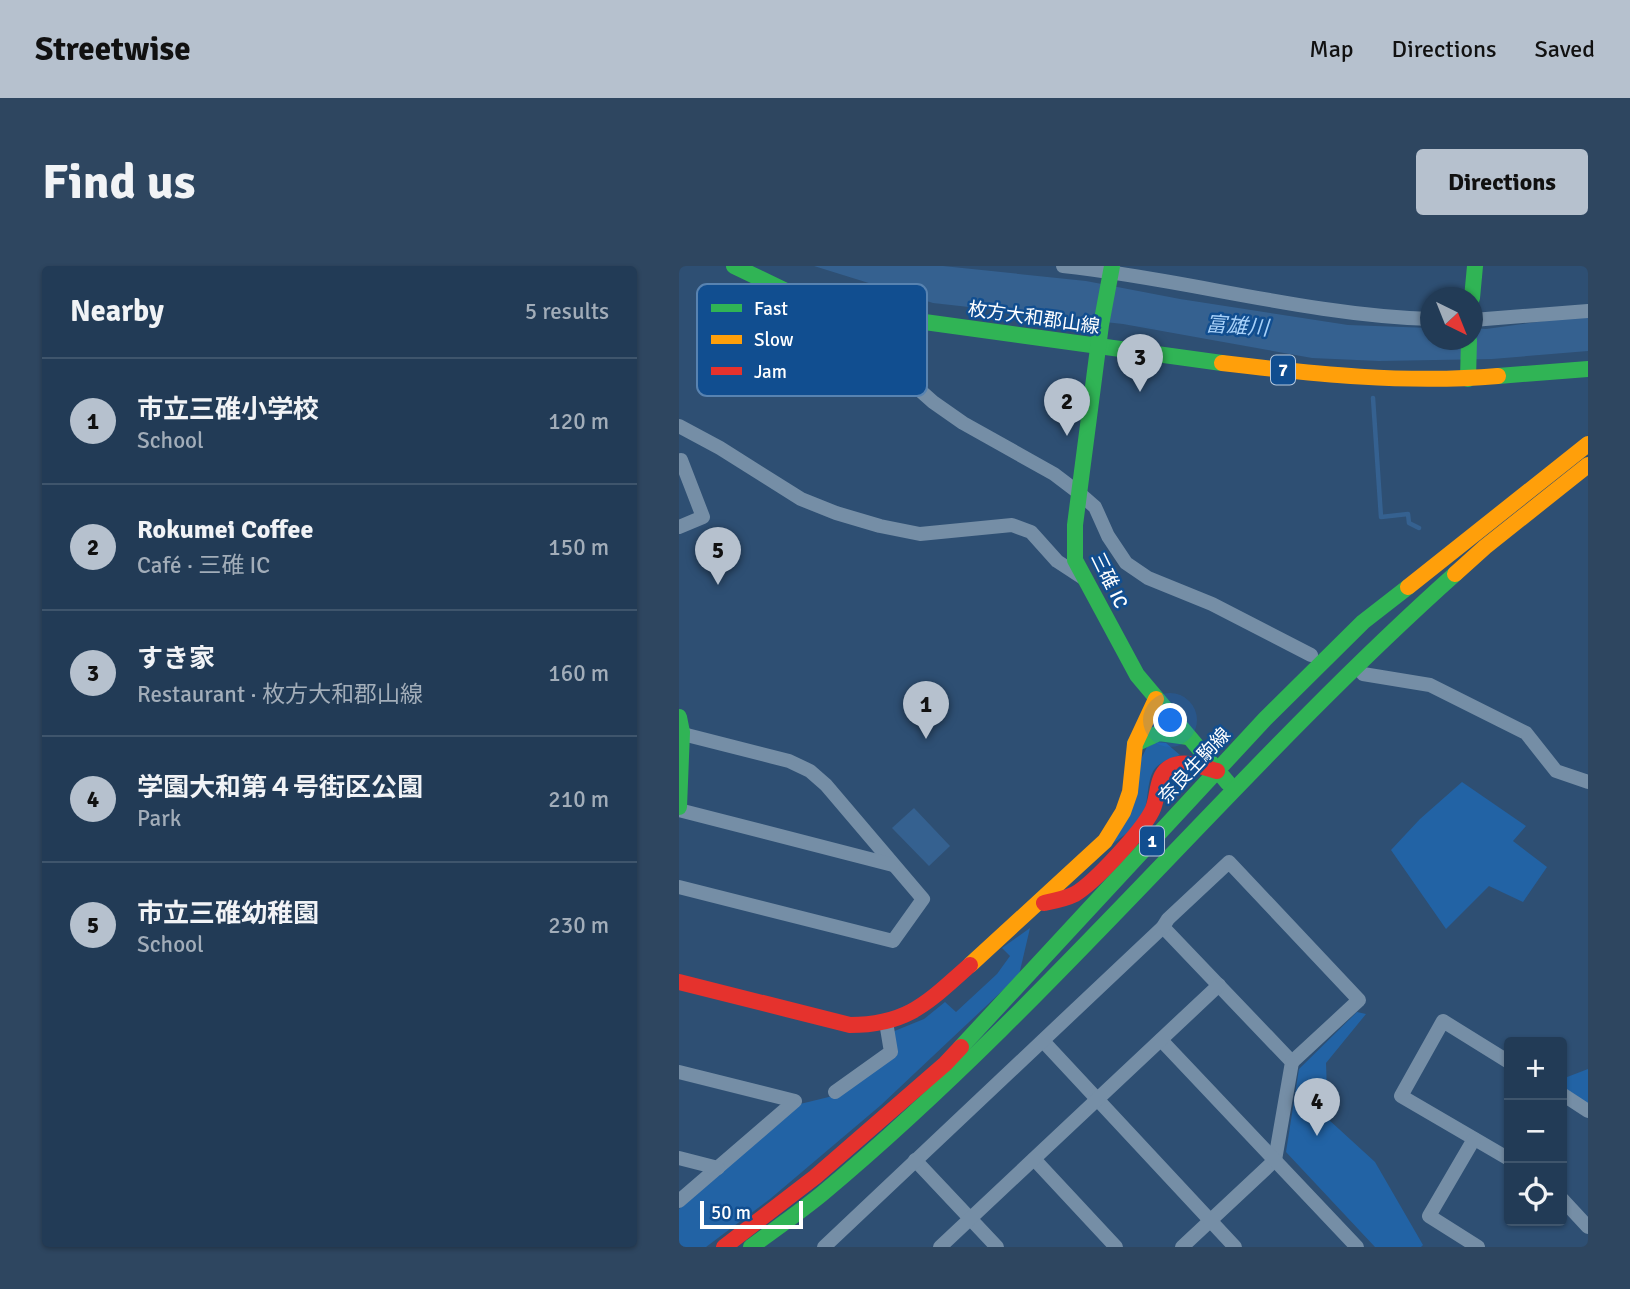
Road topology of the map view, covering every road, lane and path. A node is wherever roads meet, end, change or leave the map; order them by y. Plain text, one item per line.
1 (734, 266) edge
2 (1063, 266) edge
3 (1475, 266) edge
4 (1111, 271) edge
5 (771, 284) edge
6 (1473, 287) edge
7 (1588, 311) edge
8 (1420, 319) edge
9 (1483, 319) edge
10 (927, 323) edge
11 (1098, 348) junction
12 (1470, 350) edge
13 (1588, 369) edge
14 (1468, 379) junction
15 (926, 396) edge
16 (679, 426) edge
17 (1588, 444) edge
18 (681, 460) dead end
19 (1588, 465) edge
20 (1079, 492) junction
21 (679, 527) edge
22 (1083, 578) junction
23 (1311, 655) dead end
24 (1363, 674) dead end
25 (1156, 699) junction
26 (680, 727) edge
27 (1188, 737) junction
28 (1135, 744) junction
29 (1217, 771) junction
30 (1588, 782) edge
31 (1233, 789) junction
32 (679, 809) edge
33 (893, 865) junction
34 (679, 887) edge
35 (1039, 904) junction
36 (1164, 927) junction
37 (679, 982) edge
38 (1219, 985) junction
39 (886, 1022) junction
40 (1161, 1040) junction
41 (1043, 1041) junction
42 (1504, 1059) edge
43 (1292, 1062) junction
44 (679, 1072) edge
45 (835, 1092) dead end
46 (1567, 1097) edge
47 (1097, 1099) junction
48 (1588, 1111) edge
49 (1474, 1139) junction
50 (1504, 1156) edge
51 (679, 1158) edge
52 (1034, 1159) junction
53 (915, 1160) junction
54 (1275, 1160) junction
55 (718, 1168) junction
56 (679, 1201) edge
57 (1567, 1204) edge
58 (970, 1218) junction
59 (1210, 1220) junction
60 (1588, 1227) edge
61 (724, 1247) edge
62 (751, 1247) edge
63 (824, 1247) edge
64 (940, 1247) edge
65 (997, 1247) edge
66 (1116, 1247) edge
67 (1182, 1247) edge
68 (1235, 1247) edge
69 (1357, 1247) edge
70 (1478, 1247) edge

1 - 5 main road, 枚方大和郡山線 / 7
2 - 4 street
3 - 6 main road
4 - 8 street
4 - 11 main road, 三碓 IC
7 - 9 street
10 - 11 main road, 枚方大和郡山線 / 7
11 - 14 main road, 枚方大和郡山線 / 7
11 - 20 main road, 三碓 IC
12 - 14 main road
13 - 14 main road, 枚方大和郡山線 / 7
15 - 20 street
16 - 22 street
17 - 29 main road, 奈良生駒線 / 1
18 - 21 street
19 - 31 main road, 1
20 - 22 main road, 三碓 IC
20 - 23 street
22 - 25 main road, 三碓 IC
24 - 30 street
25 - 27 main road, 三碓 IC
25 - 28 main road
26 - 32 main road
26 - 33 street
27 - 28 main road
27 - 29 main road, 三碓 IC
28 - 35 main road
29 - 31 main road, 三碓 IC
29 - 35 main road
29 - 61 main road, 奈良生駒線 / 1
31 - 62 main road, 1
32 - 33 street
33 - 34 street
35 - 39 main road
36 - 38 street
36 - 41 street
36 - 43 street
37 - 39 main road
38 - 40 street
38 - 43 street
39 - 45 street
40 - 47 street
40 - 54 street
41 - 47 street
41 - 53 street
42 - 49 street
43 - 54 street
44 - 55 street
46 - 48 street
47 - 52 street
47 - 59 street
49 - 50 street
49 - 70 street
51 - 55 street
52 - 58 street
52 - 66 street
53 - 58 street
53 - 63 street
54 - 59 street
54 - 69 street
55 - 56 street
57 - 60 street
58 - 64 street
58 - 65 street
59 - 67 street
59 - 68 street

